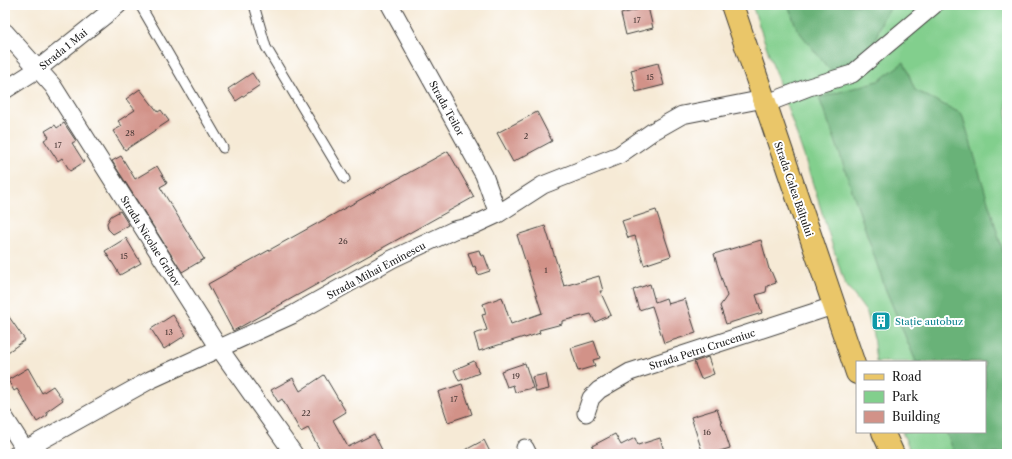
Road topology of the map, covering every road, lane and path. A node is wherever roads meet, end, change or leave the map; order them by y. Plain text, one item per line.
1 (118, 5) edge
2 (140, 5) edge
3 (254, 5) edge
4 (390, 5) edge
5 (732, 5) edge
6 (932, 7) edge
7 (5, 32) edge
8 (38, 69) junction
9 (5, 90) edge
10 (764, 102) junction
11 (222, 148) dead end
12 (345, 179) dead end
13 (498, 214) junction
14 (833, 306) junction
15 (219, 348) junction
16 (856, 370) edge
17 (586, 413) dead end
18 (5, 418) edge
19 (883, 433) edge
20 (23, 453) edge
21 (294, 454) edge
22 (893, 454) edge

1 - 8 street, Strada 1 Mai
2 - 11 lane
3 - 12 lane
4 - 13 street, Strada Teilor
5 - 10 main road, Strada Calea Bălțului
6 - 10 street, Strada Mihai Eminescu
7 - 8 street, Strada Nicolae Gribov
8 - 9 street, Strada 1 Mai
8 - 15 street, Strada Nicolae Gribov
10 - 13 street, Strada Mihai Eminescu
10 - 14 main road, Strada Calea Bălțului
13 - 15 street, Strada Mihai Eminescu
14 - 16 main road, Strada Calea Bălțului
14 - 17 street, Strada Petru Cruceniuc
15 - 20 street, Strada Mihai Eminescu
15 - 21 street, Strada Nicolae Gribov
18 - 20 street
19 - 22 main road

